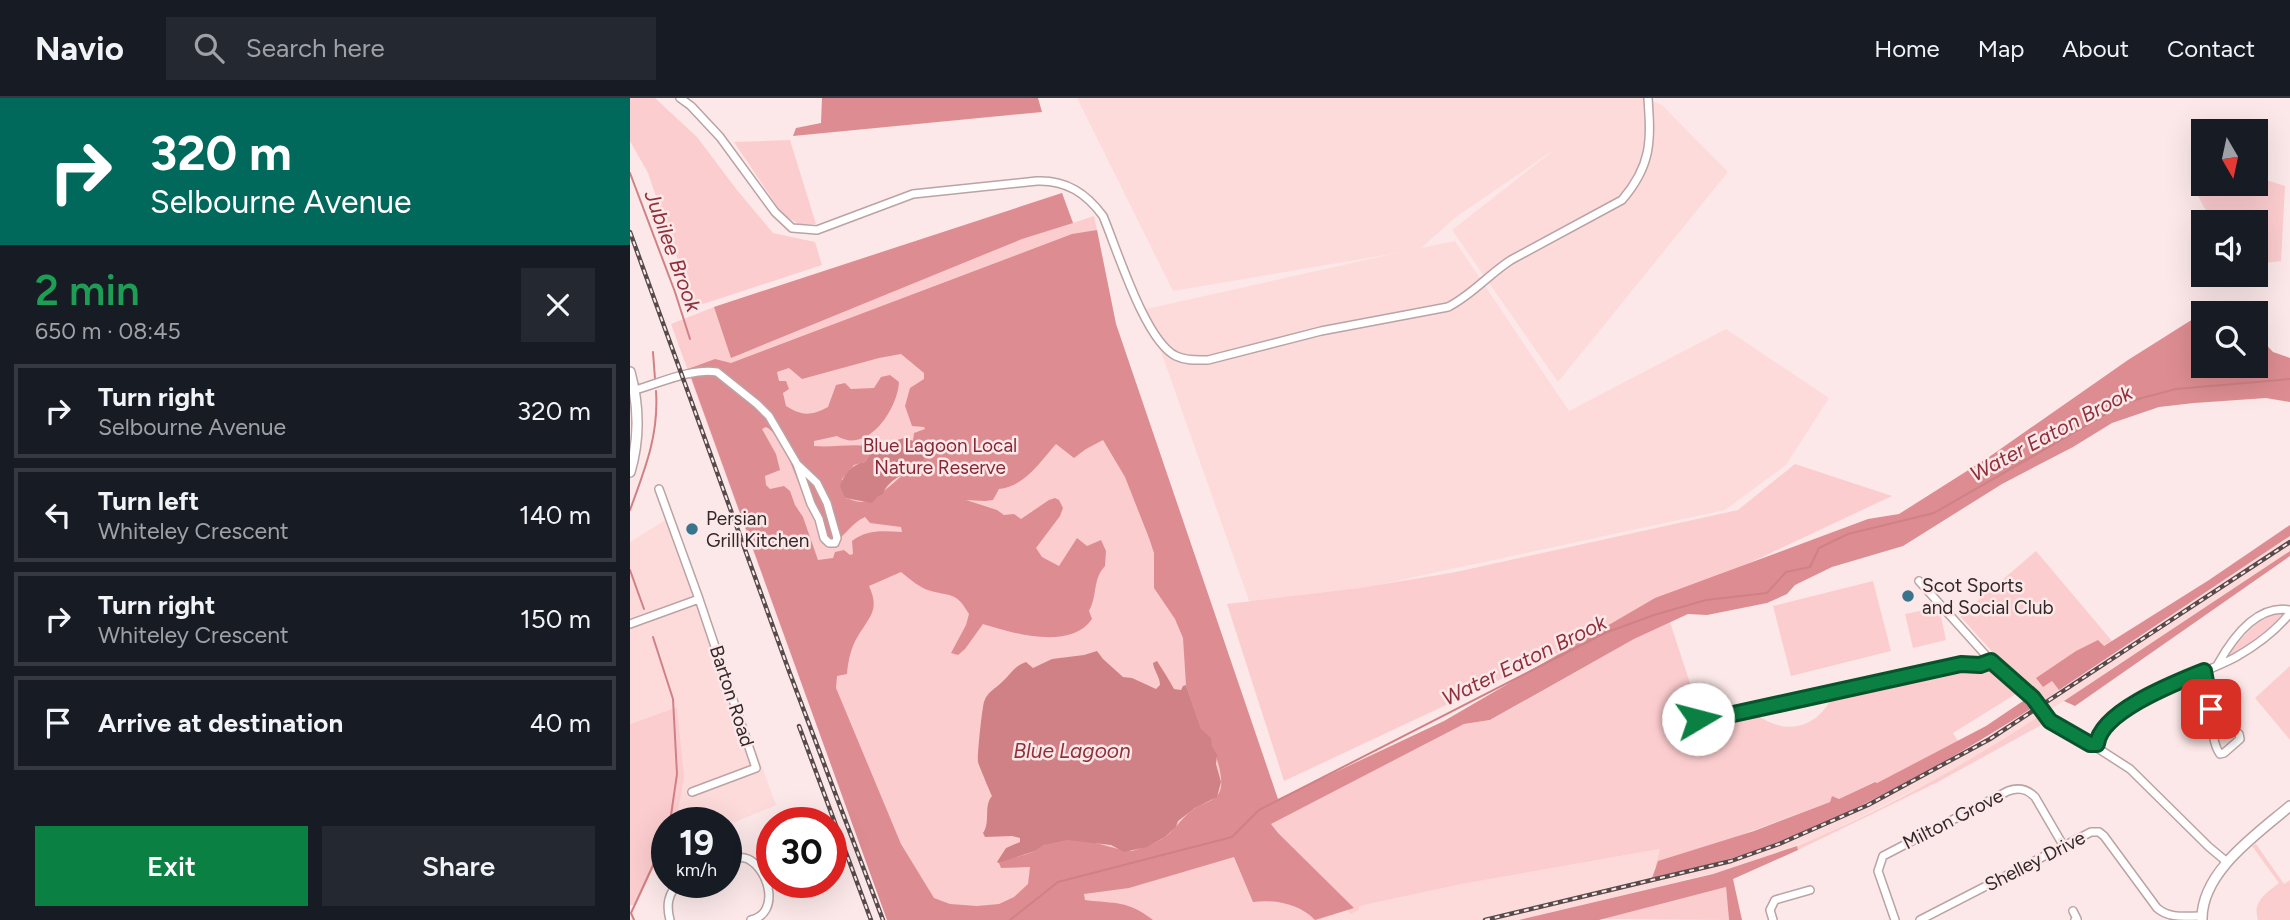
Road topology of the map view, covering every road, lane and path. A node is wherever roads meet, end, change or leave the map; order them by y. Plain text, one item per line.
1 (680, 98) edge
2 (1648, 98) edge
3 (630, 372) edge
4 (635, 390) junction
5 (633, 451) edge
6 (797, 464) junction
7 (630, 472) edge
8 (659, 489) dead end
9 (1919, 581) dead end
10 (699, 599) junction
11 (2290, 611) edge
12 (630, 624) edge
13 (1991, 661) junction
14 (2218, 664) junction
15 (2204, 671) junction
16 (1698, 719) dead end
17 (2214, 734) dead end
18 (2097, 744) junction
19 (692, 792) dead end
20 (2290, 806) edge
21 (2063, 845) junction
22 (742, 858) edge
23 (2227, 862) junction
24 (1810, 890) dead end
25 (669, 898) edge
26 (2202, 918) edge
27 (670, 920) edge
28 (751, 920) edge
29 (1773, 920) edge
30 (1895, 920) edge
31 (1920, 920) edge

1 - 2 street
3 - 4 street
4 - 5 street
4 - 6 street
5 - 7 street
6 - 6 street
8 - 10 street, Barton Road
9 - 13 street
10 - 12 street
10 - 19 street, Barton Road
11 - 14 street
11 - 14 street
13 - 16 street
13 - 18 street
14 - 15 street
15 - 17 street
15 - 18 street
18 - 23 street
20 - 23 street
21 - 26 street, Shelley Drive
21 - 30 street, Milton Grove
21 - 31 street, Shelley Drive
22 - 28 street
23 - 26 street
24 - 29 street
25 - 27 street

